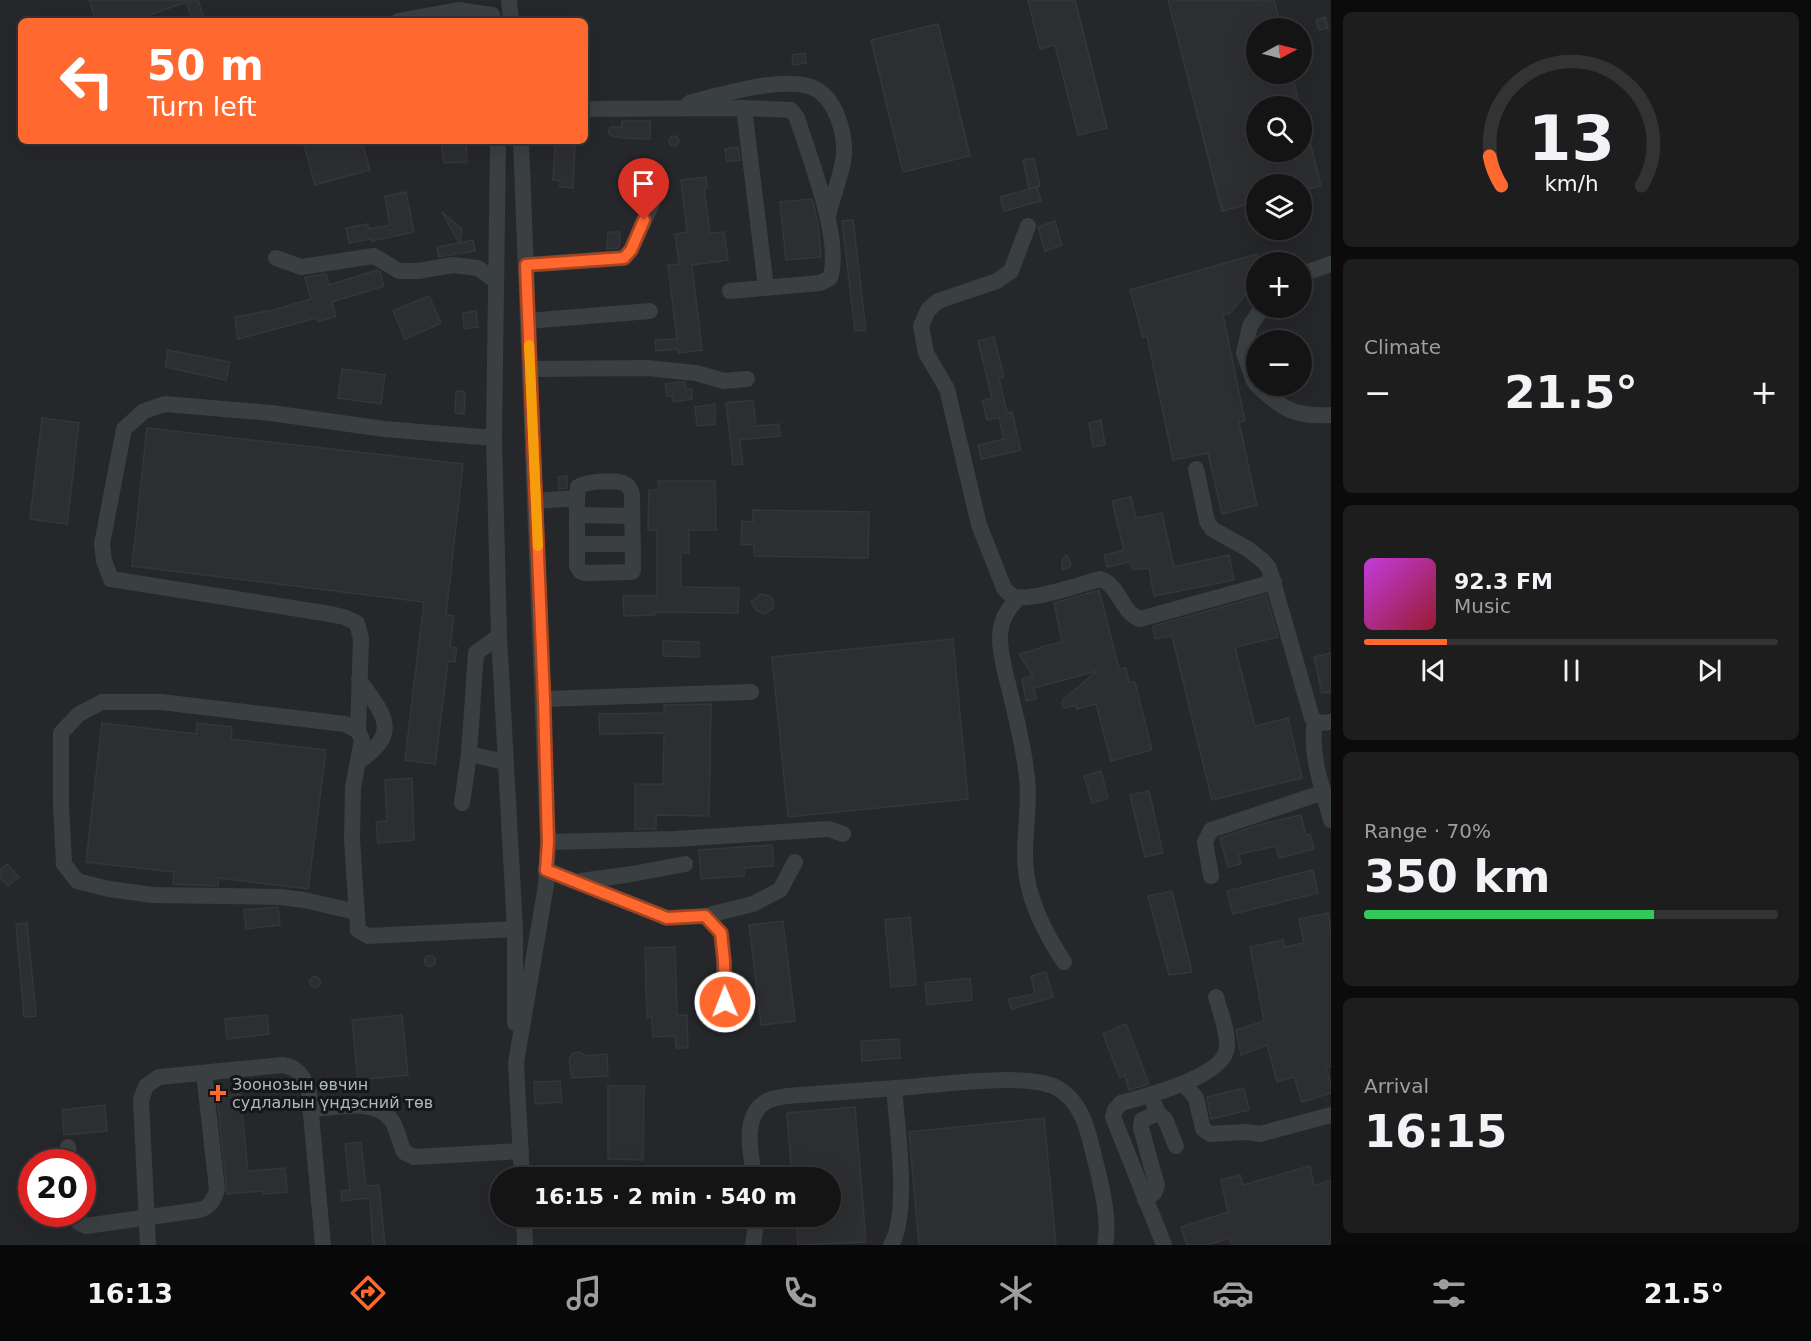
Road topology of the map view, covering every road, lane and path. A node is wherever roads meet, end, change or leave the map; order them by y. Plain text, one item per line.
1 (509, 0) edge
2 (414, 18) edge
3 (493, 18) edge
4 (511, 18) edge
5 (744, 108) junction
6 (588, 109) edge
7 (665, 109) junction
8 (498, 144) edge
9 (521, 144) edge
10 (652, 203) dead end
11 (828, 217) junction
12 (1028, 225) dead end
13 (276, 258) dead end
14 (1331, 264) edge
15 (526, 265) junction
16 (1312, 271) edge
17 (496, 281) junction
18 (766, 288) junction
19 (730, 291) dead end
20 (650, 311) dead end
21 (528, 321) junction
22 (530, 369) junction
23 (747, 379) dead end
24 (1268, 396) edge
25 (1331, 415) edge
26 (494, 438) junction
27 (1196, 469) dead end
28 (577, 498) junction
29 (536, 501) junction
30 (577, 515) junction
31 (632, 516) junction
32 (577, 544) junction
33 (633, 544) junction
34 (1274, 582) junction
35 (1018, 598) junction
36 (499, 636) junction
37 (359, 680) junction
38 (751, 692) dead end
39 (544, 699) junction
40 (1323, 722) edge
41 (358, 731) junction
42 (470, 754) junction
43 (358, 762) junction
44 (505, 762) junction
45 (1324, 792) junction
46 (462, 803) dead end
47 (1331, 820) edge
48 (843, 834) dead end
49 (548, 842) junction
50 (795, 862) dead end
51 (685, 864) dead end
52 (546, 870) junction
53 (1211, 876) dead end
54 (577, 881) junction
55 (356, 912) junction
56 (705, 916) junction
57 (514, 929) junction
58 (1064, 962) dead end
59 (1216, 997) dead end
60 (725, 1002) dead end
61 (516, 1063) junction
62 (204, 1072) junction
63 (1184, 1084) junction
64 (894, 1088) junction
65 (1151, 1095) junction
66 (311, 1109) junction
67 (1158, 1113) junction
68 (1331, 1115) edge
69 (1176, 1146) dead end
70 (520, 1151) junction
71 (521, 1167) edge
72 (753, 1167) edge
73 (1145, 1200) junction
74 (147, 1218) junction
75 (96, 1225) edge
76 (524, 1227) edge
77 (755, 1227) edge
78 (148, 1245) edge
79 (323, 1245) edge
80 (525, 1245) edge
81 (753, 1245) edge
82 (891, 1245) edge
83 (1105, 1245) edge
84 (1164, 1245) edge

1 - 4 street
2 - 3 street
5 - 7 street
5 - 11 street
5 - 18 street
6 - 7 street
7 - 11 street
8 - 17 street
9 - 15 street
10 - 15 street
11 - 18 street
12 - 35 street
13 - 17 street
14 - 16 street
15 - 21 street
17 - 26 street
18 - 19 street
20 - 21 street
21 - 22 street
22 - 23 street
22 - 29 street
24 - 25 street
26 - 36 street
26 - 37 street
27 - 34 street
28 - 29 street
28 - 30 street
28 - 31 street
29 - 39 street
30 - 31 street
30 - 32 street
31 - 33 street
32 - 33 street
32 - 33 street
34 - 35 street
34 - 40 street
35 - 58 street
36 - 42 street
36 - 44 street
37 - 41 street
37 - 43 street
38 - 39 street
39 - 49 street
40 - 45 street
41 - 43 street
41 - 55 street
42 - 44 street
42 - 46 street
43 - 55 street
44 - 57 street
45 - 47 street
45 - 53 street
48 - 49 street
49 - 52 street
50 - 56 street
51 - 54 street
52 - 54 street
52 - 61 street
54 - 56 street
55 - 57 street
56 - 60 street
57 - 61 street
59 - 63 street
61 - 70 street
62 - 66 street
62 - 74 street
62 - 74 street
63 - 65 street
63 - 68 street
64 - 72 street
64 - 82 street
64 - 83 street
65 - 67 street
65 - 73 street
66 - 70 street
66 - 79 street
67 - 69 street
67 - 73 street
70 - 71 street
73 - 84 street
74 - 75 street
74 - 78 street
76 - 80 street
77 - 81 street

